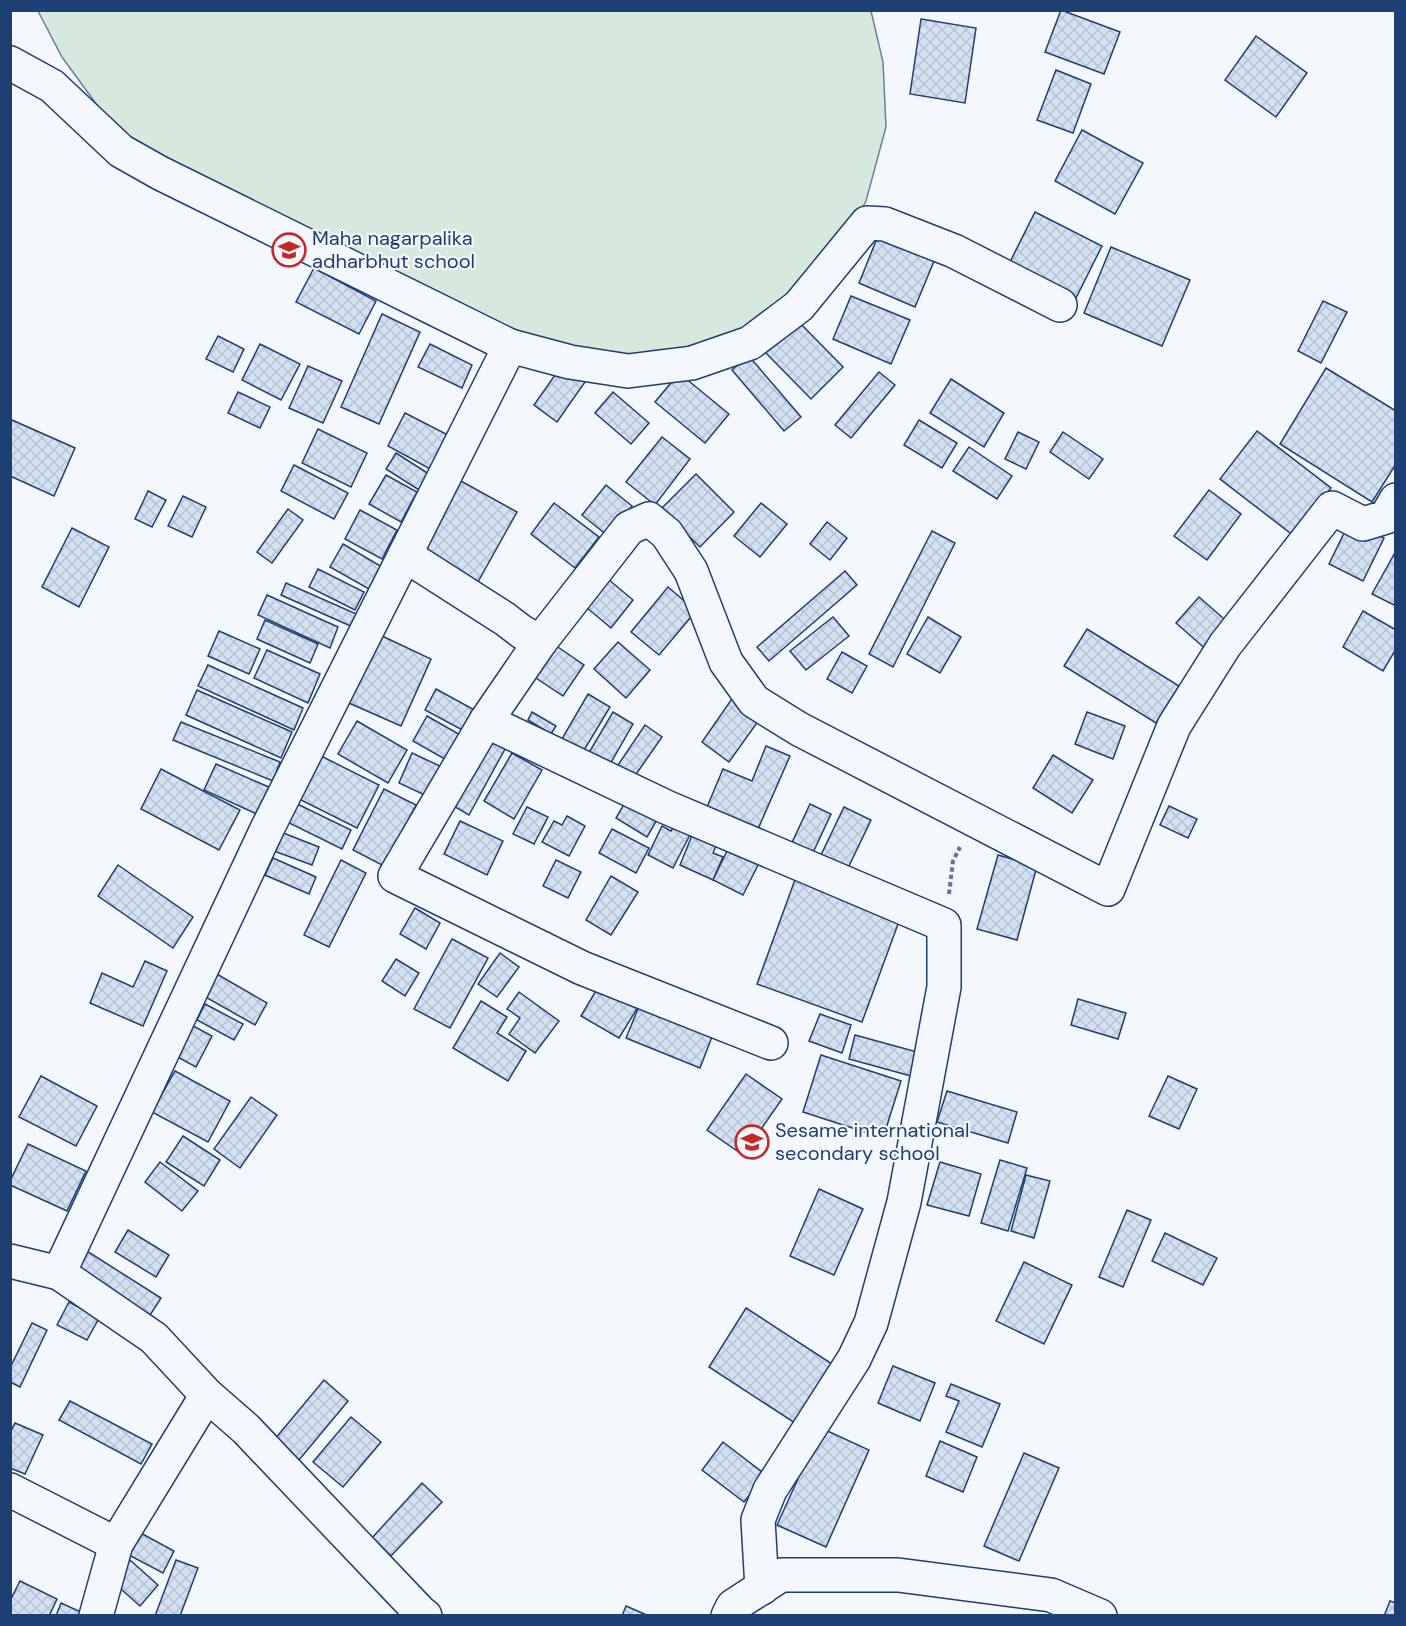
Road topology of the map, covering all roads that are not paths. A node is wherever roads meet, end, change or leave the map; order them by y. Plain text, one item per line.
1 (10, 63) edge
2 (1060, 305) dead end
3 (510, 346) junction
4 (1395, 500) edge
5 (405, 555) junction
6 (540, 642) junction
7 (486, 721) junction
8 (771, 1043) dead end
9 (10, 1261) edge
10 (59, 1273) junction
11 (207, 1395) junction
12 (10, 1490) edge
13 (116, 1544) junction
14 (762, 1588) junction
15 (96, 1616) edge
16 (425, 1616) edge
17 (728, 1616) edge
18 (1100, 1616) edge

1 - 3 street
2 - 3 street
3 - 5 street
4 - 6 street
5 - 6 street
5 - 10 street
6 - 7 street
7 - 8 street
7 - 14 street
9 - 10 street
10 - 11 street
11 - 13 street
11 - 16 street
12 - 13 street
13 - 15 street
14 - 17 street
14 - 18 street

